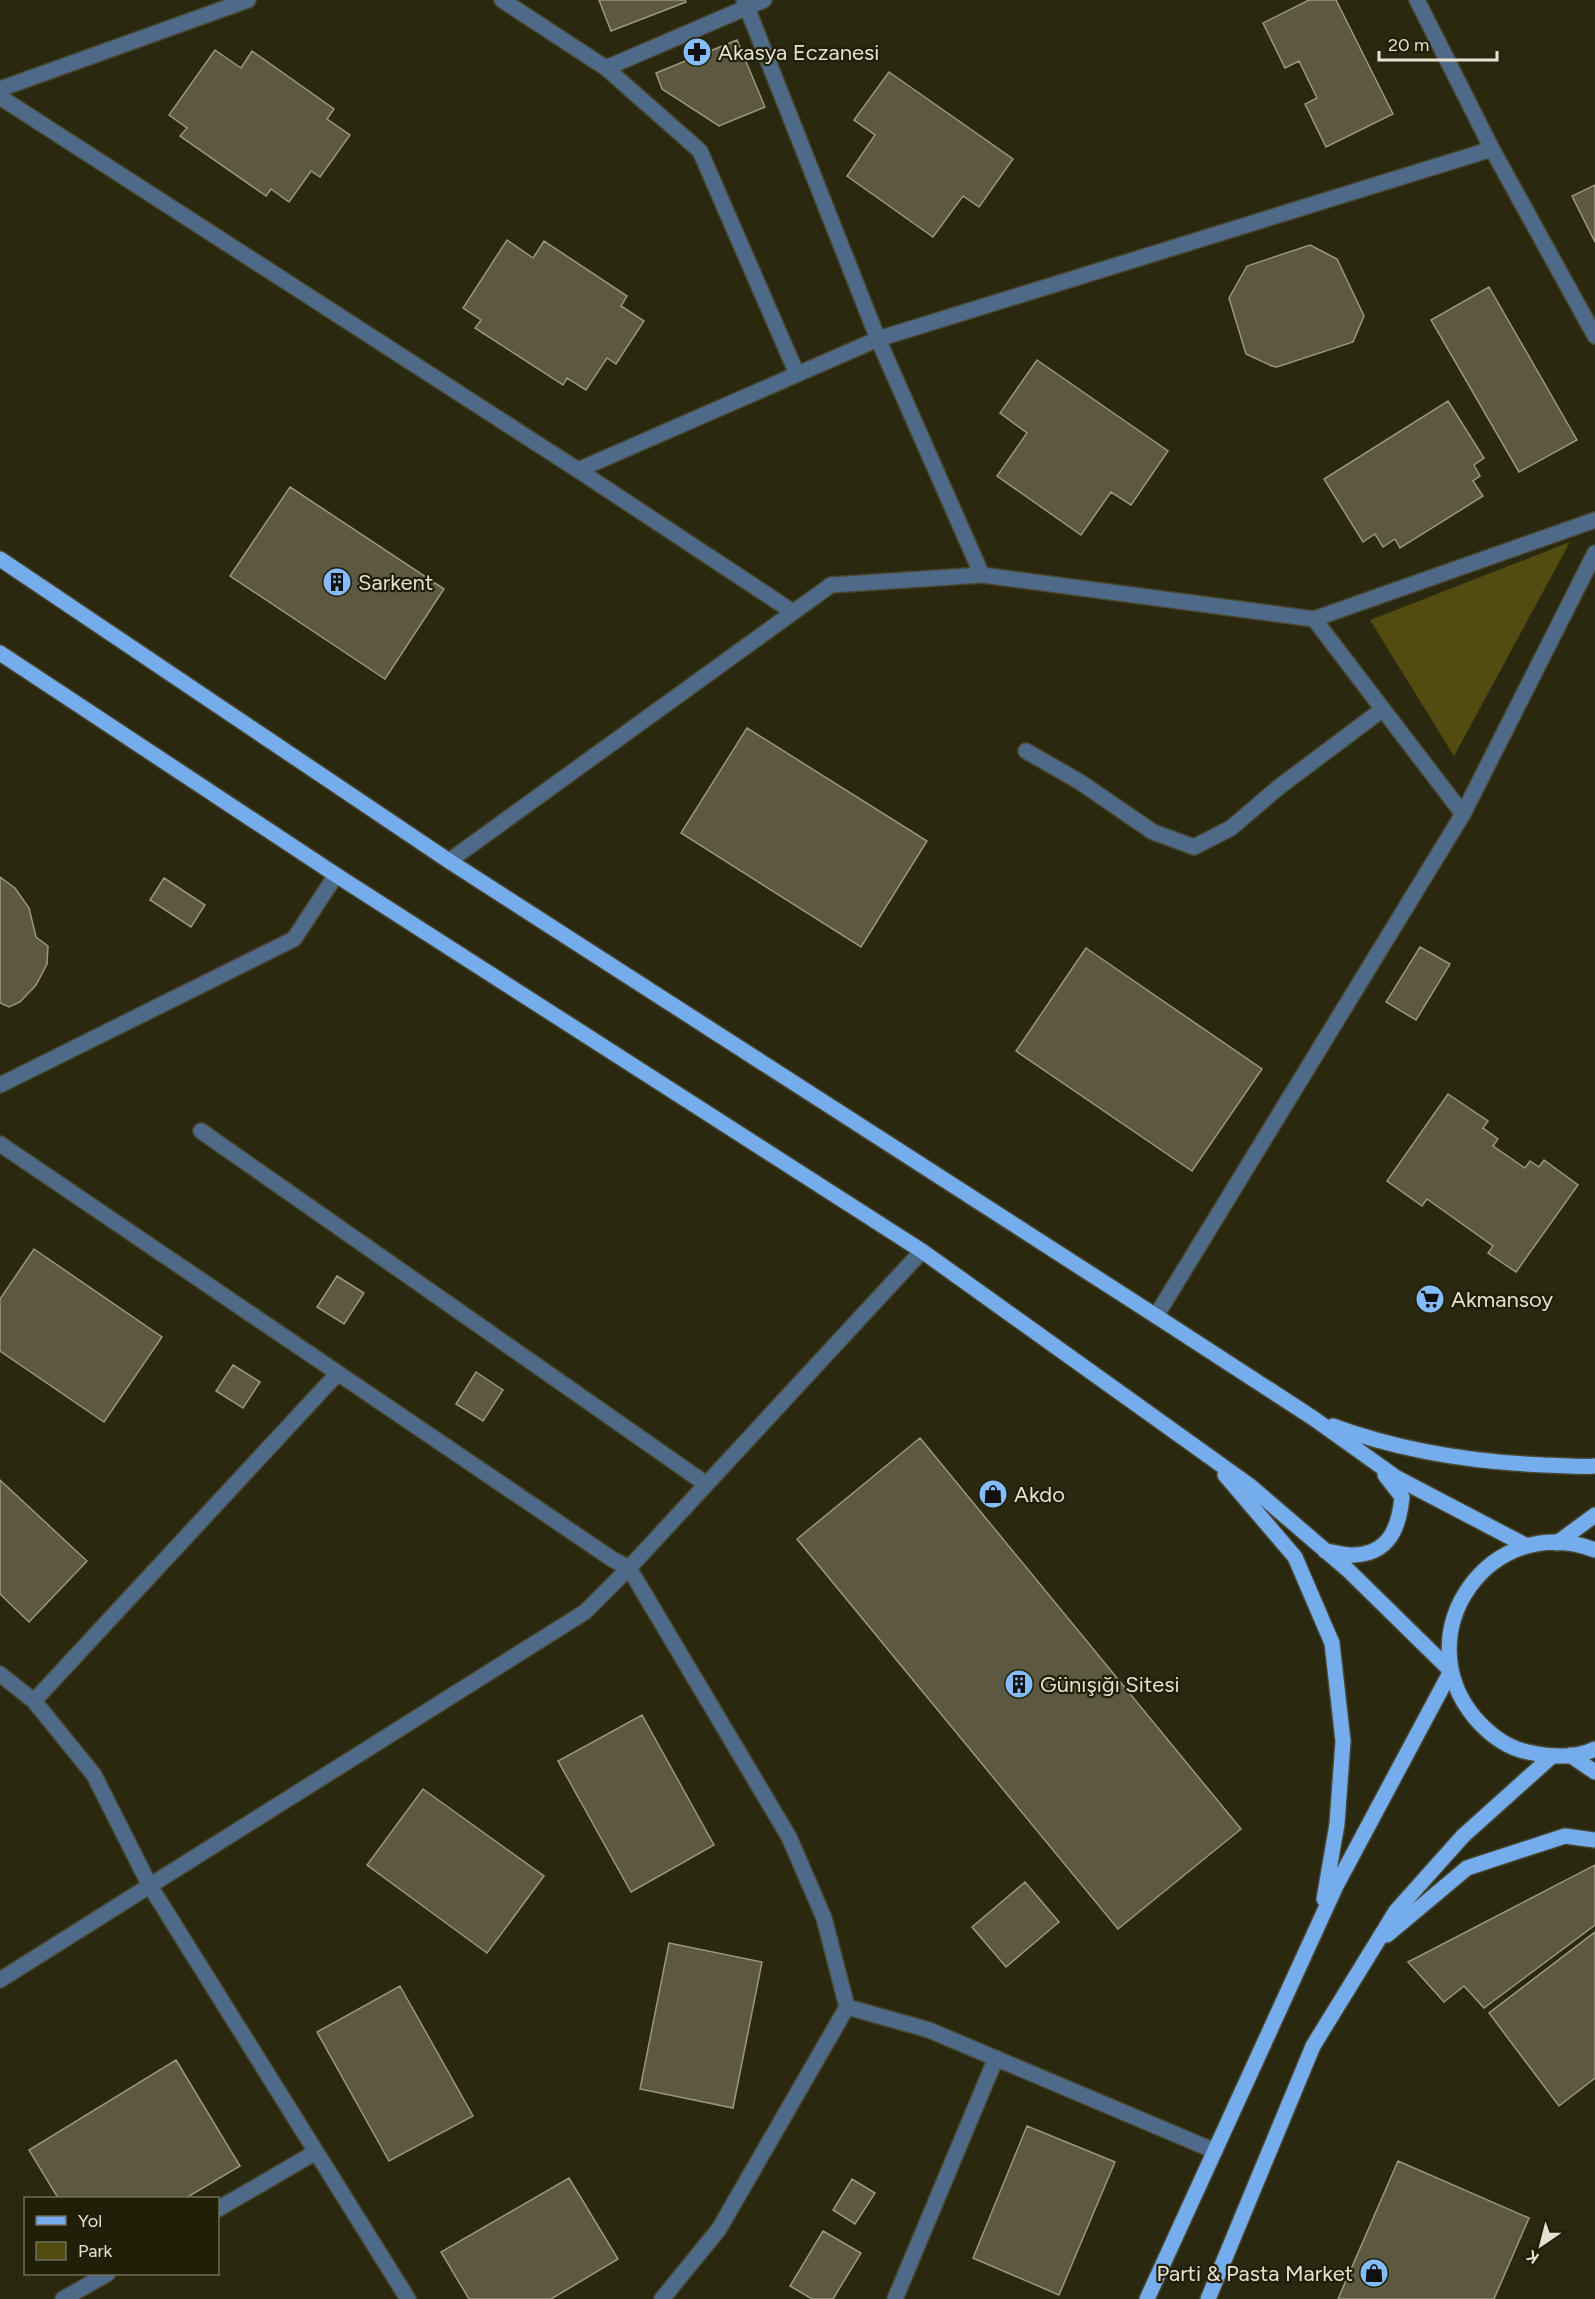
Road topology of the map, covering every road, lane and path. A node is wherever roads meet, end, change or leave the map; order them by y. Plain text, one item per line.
1 (248, 0) edge
2 (502, 0) edge
3 (764, 0) edge
4 (1417, 0) edge
5 (745, 3) edge
6 (606, 68) junction
7 (0, 89) edge
8 (0, 97) edge
9 (1492, 149) junction
10 (1595, 336) edge
11 (878, 339) junction
12 (797, 374) junction
13 (579, 470) junction
14 (1595, 520) edge
15 (1595, 553) edge
16 (0, 559) edge
17 (982, 575) junction
18 (793, 612) junction
19 (1314, 619) junction
20 (0, 653) edge
21 (1383, 709) junction
22 (1026, 751) dead end
23 (1463, 814) junction
24 (449, 861) junction
25 (336, 875) junction
26 (0, 1085) edge
27 (201, 1131) dead end
28 (0, 1144) edge
29 (922, 1251) junction
30 (1156, 1316) junction
31 (338, 1373) junction
32 (1313, 1418) junction
33 (1210, 1457) junction
34 (1378, 1465) junction
35 (1595, 1466) edge
36 (706, 1484) junction
37 (1595, 1515) edge
38 (1557, 1543) junction
39 (1527, 1546) junction
40 (1595, 1550) edge
41 (1325, 1551) junction
42 (629, 1568) junction
43 (1450, 1671) junction
44 (0, 1674) edge
45 (34, 1701) junction
46 (1595, 1749) edge
47 (1570, 1755) junction
48 (1551, 1757) junction
49 (1595, 1772) edge
50 (1595, 1840) edge
51 (150, 1886) junction
52 (1320, 1921) junction
53 (1375, 1945) junction
54 (0, 1980) edge
55 (847, 2007) junction
56 (996, 2058) junction
57 (1215, 2151) junction
58 (316, 2152) junction
59 (219, 2208) edge
60 (105, 2275) edge
61 (63, 2299) edge
62 (408, 2299) edge
63 (662, 2299) edge
64 (895, 2299) edge
65 (1147, 2299) edge
66 (1208, 2299) edge

1 - 7 street
2 - 6 street
3 - 5 street
4 - 9 street
5 - 6 street
5 - 11 street
6 - 12 street
8 - 13 street
9 - 10 street
9 - 11 street
11 - 12 street
11 - 17 street
12 - 13 street
13 - 18 street
14 - 19 street
15 - 23 street
16 - 24 main road
17 - 18 street
17 - 19 street
18 - 24 street
19 - 21 street
20 - 25 main road
21 - 22 street
21 - 23 street
23 - 30 street
24 - 30 main road
25 - 26 street
25 - 29 main road
27 - 36 street
28 - 31 street
29 - 33 main road
29 - 36 street
30 - 32 main road
31 - 42 street
31 - 45 street
32 - 34 main road
32 - 35 main road
33 - 41 main road
33 - 52 main road
34 - 39 main road
34 - 41 main road
36 - 42 street
37 - 38 main road
38 - 39 main road
38 - 40 main road
39 - 43 main road
41 - 43 main road
42 - 51 street
42 - 55 street
43 - 48 main road
43 - 52 main road
44 - 45 street
45 - 51 street
46 - 47 main road
47 - 48 main road
47 - 49 main road
48 - 53 main road
50 - 53 main road
51 - 54 street
51 - 58 street
52 - 57 main road
53 - 66 main road
55 - 56 street
55 - 63 street
56 - 57 street
56 - 64 street
57 - 65 main road
58 - 59 street
58 - 62 street
60 - 61 street

